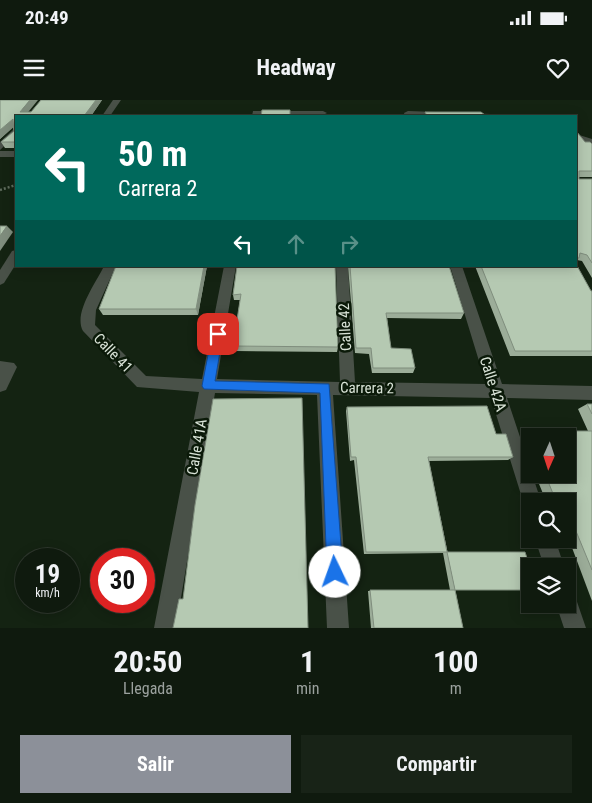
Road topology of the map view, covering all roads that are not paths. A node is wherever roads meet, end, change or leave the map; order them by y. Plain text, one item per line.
1 (116, 100) edge
2 (323, 113) dead end
3 (107, 115) edge
4 (256, 115) edge
5 (408, 115) edge
6 (490, 115) edge
7 (15, 131) edge
8 (577, 137) edge
9 (592, 142) edge
10 (0, 147) edge
11 (0, 154) edge
12 (15, 154) edge
13 (15, 256) edge
14 (110, 267) edge
15 (230, 267) edge
16 (342, 267) edge
17 (456, 267) edge
18 (0, 280) edge
19 (4, 367) edge
20 (142, 382) joint
21 (0, 385) edge
22 (208, 386) junction
23 (325, 388) junction
24 (348, 388) junction
25 (495, 391) junction
26 (592, 393) edge
27 (529, 493) edge
28 (570, 613) edge
29 (165, 628) edge
30 (338, 628) edge
31 (575, 628) edge

1 - 3 street
2 - 4 street
5 - 6 street
7 - 10 street
8 - 9 street
11 - 12 street
13 - 18 street
14 - 20 street, Calle 41
15 - 22 street, Calle 41A
16 - 24 street, Calle 42
17 - 25 street, Calle 42A
19 - 21 street
20 - 22 street, Carrera 2
22 - 23 street, Carrera 2
22 - 29 street, Calle 41A
23 - 24 street, Carrera 2
23 - 30 street
24 - 25 street, Carrera 2
25 - 26 street, Carrera 2
25 - 27 street, Calle 42A
28 - 31 street

